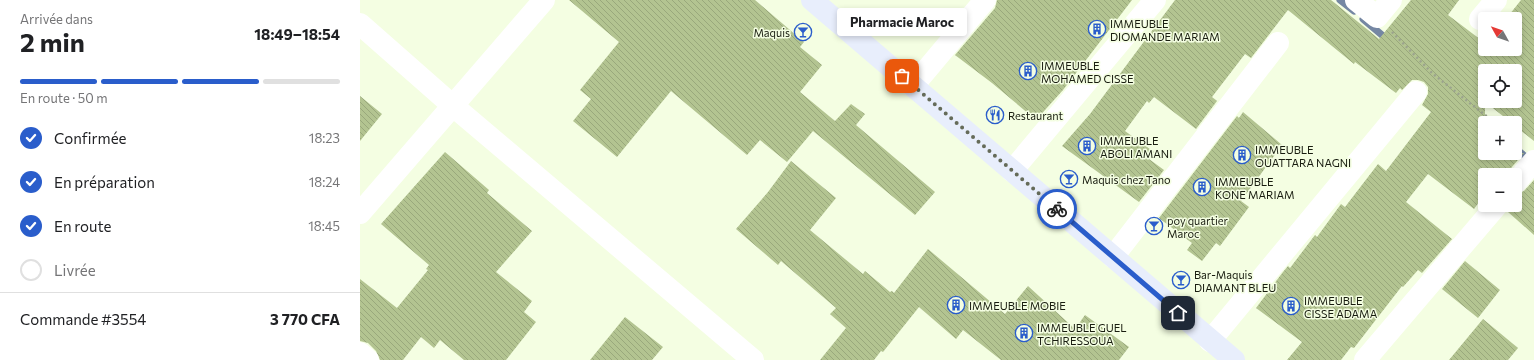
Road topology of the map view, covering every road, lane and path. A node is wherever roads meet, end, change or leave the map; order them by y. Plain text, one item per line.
1 (544, 0) edge
2 (813, 0) edge
3 (985, 0) edge
4 (1155, 0) edge
5 (1356, 0) edge
6 (1391, 0) edge
7 (1496, 0) edge
8 (1486, 12) edge
9 (1377, 17) junction
10 (360, 24) edge
11 (1278, 43) dead end
12 (913, 86) junction
13 (1416, 92) dead end
14 (452, 105) junction
15 (1486, 116) edge
16 (1534, 161) edge
17 (1012, 171) junction
18 (1522, 175) edge
19 (1491, 212) edge
20 (360, 213) edge
21 (1113, 257) junction
22 (1210, 341) junction
23 (360, 353) edge
24 (368, 360) edge
25 (753, 360) edge
26 (1234, 360) edge
27 (1365, 360) edge

1 - 14 street
2 - 12 street
3 - 12 street
4 - 17 street
5 - 9 street
6 - 9 street
7 - 8 street
9 - 15 path
10 - 14 street
11 - 21 street
12 - 17 street
13 - 22 street
14 - 20 street
14 - 25 street
16 - 18 street
17 - 21 street
19 - 27 street
21 - 22 street
22 - 26 street
23 - 24 street

